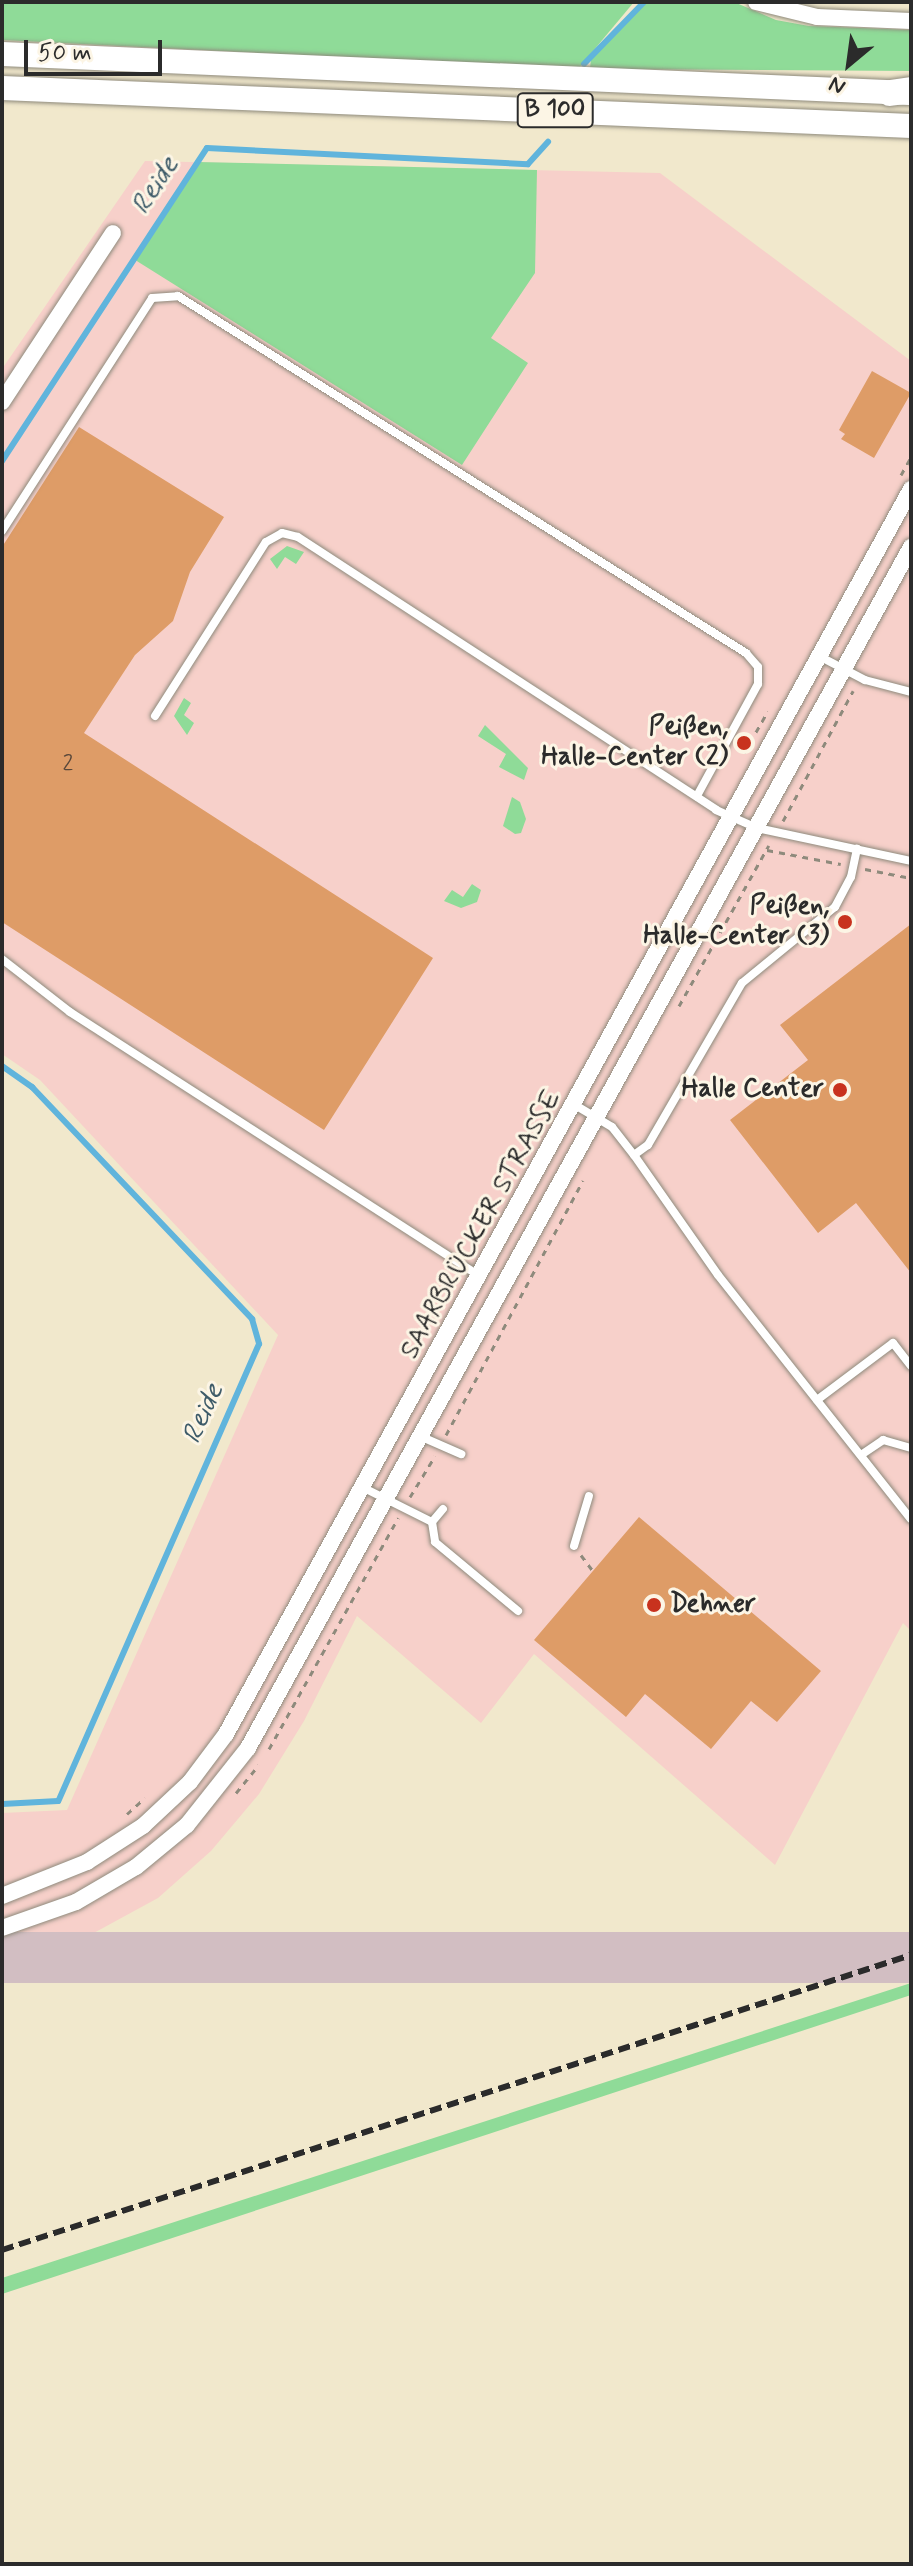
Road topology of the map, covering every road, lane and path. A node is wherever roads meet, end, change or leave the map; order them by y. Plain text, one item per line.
1 (756, 2) edge
2 (911, 21) edge
3 (2, 54) edge
4 (2, 88) edge
5 (904, 92) edge
6 (911, 126) edge
7 (113, 233) dead end
8 (2, 402) edge
9 (911, 489) edge
10 (2, 531) edge
11 (909, 558) edge
12 (819, 656) junction
13 (844, 669) junction
14 (911, 692) edge
15 (155, 716) dead end
16 (697, 796) junction
17 (732, 817) junction
18 (757, 828) junction
19 (857, 849) junction
20 (911, 861) edge
21 (2, 959) edge
22 (575, 1105) junction
23 (598, 1118) junction
24 (634, 1155) junction
25 (481, 1277) junction
26 (911, 1366) edge
27 (817, 1400) junction
28 (422, 1437) junction
29 (911, 1448) edge
30 (461, 1454) dead end
31 (861, 1455) junction
32 (364, 1488) junction
33 (589, 1496) dead end
34 (387, 1501) junction
35 (443, 1509) dead end
36 (909, 1521) edge
37 (432, 1522) junction
38 (574, 1546) joint
39 (593, 1571) dead end
40 (518, 1611) dead end
41 (150, 1794) dead end
42 (118, 1821) dead end
43 (2, 1896) edge
44 (2, 1928) edge

1 - 2 street
3 - 5 main road, B 100
4 - 6 main road, B 100
7 - 8 street
9 - 12 street, SAARBRÜCKER STRASSE
10 - 16 lane
11 - 13 street, SAARBRÜCKER STRASSE
12 - 13 lane
12 - 17 street, SAARBRÜCKER STRASSE
13 - 14 lane
13 - 18 street, SAARBRÜCKER STRASSE
15 - 16 lane
16 - 17 lane
17 - 18 lane
17 - 22 street, SAARBRÜCKER STRASSE
18 - 19 lane
18 - 23 street, SAARBRÜCKER STRASSE
19 - 20 lane
19 - 24 lane
21 - 25 lane
22 - 23 lane
22 - 25 street, SAARBRÜCKER STRASSE
23 - 24 lane
23 - 28 street, SAARBRÜCKER STRASSE
24 - 27 lane
25 - 32 street, SAARBRÜCKER STRASSE
26 - 27 lane
27 - 31 lane
28 - 30 lane
28 - 34 street, SAARBRÜCKER STRASSE
29 - 31 lane
31 - 36 lane
32 - 34 lane
32 - 43 street, SAARBRÜCKER STRASSE
33 - 38 lane
34 - 37 lane
34 - 44 street, SAARBRÜCKER STRASSE
35 - 37 lane
37 - 40 lane
38 - 39 path
41 - 42 path

